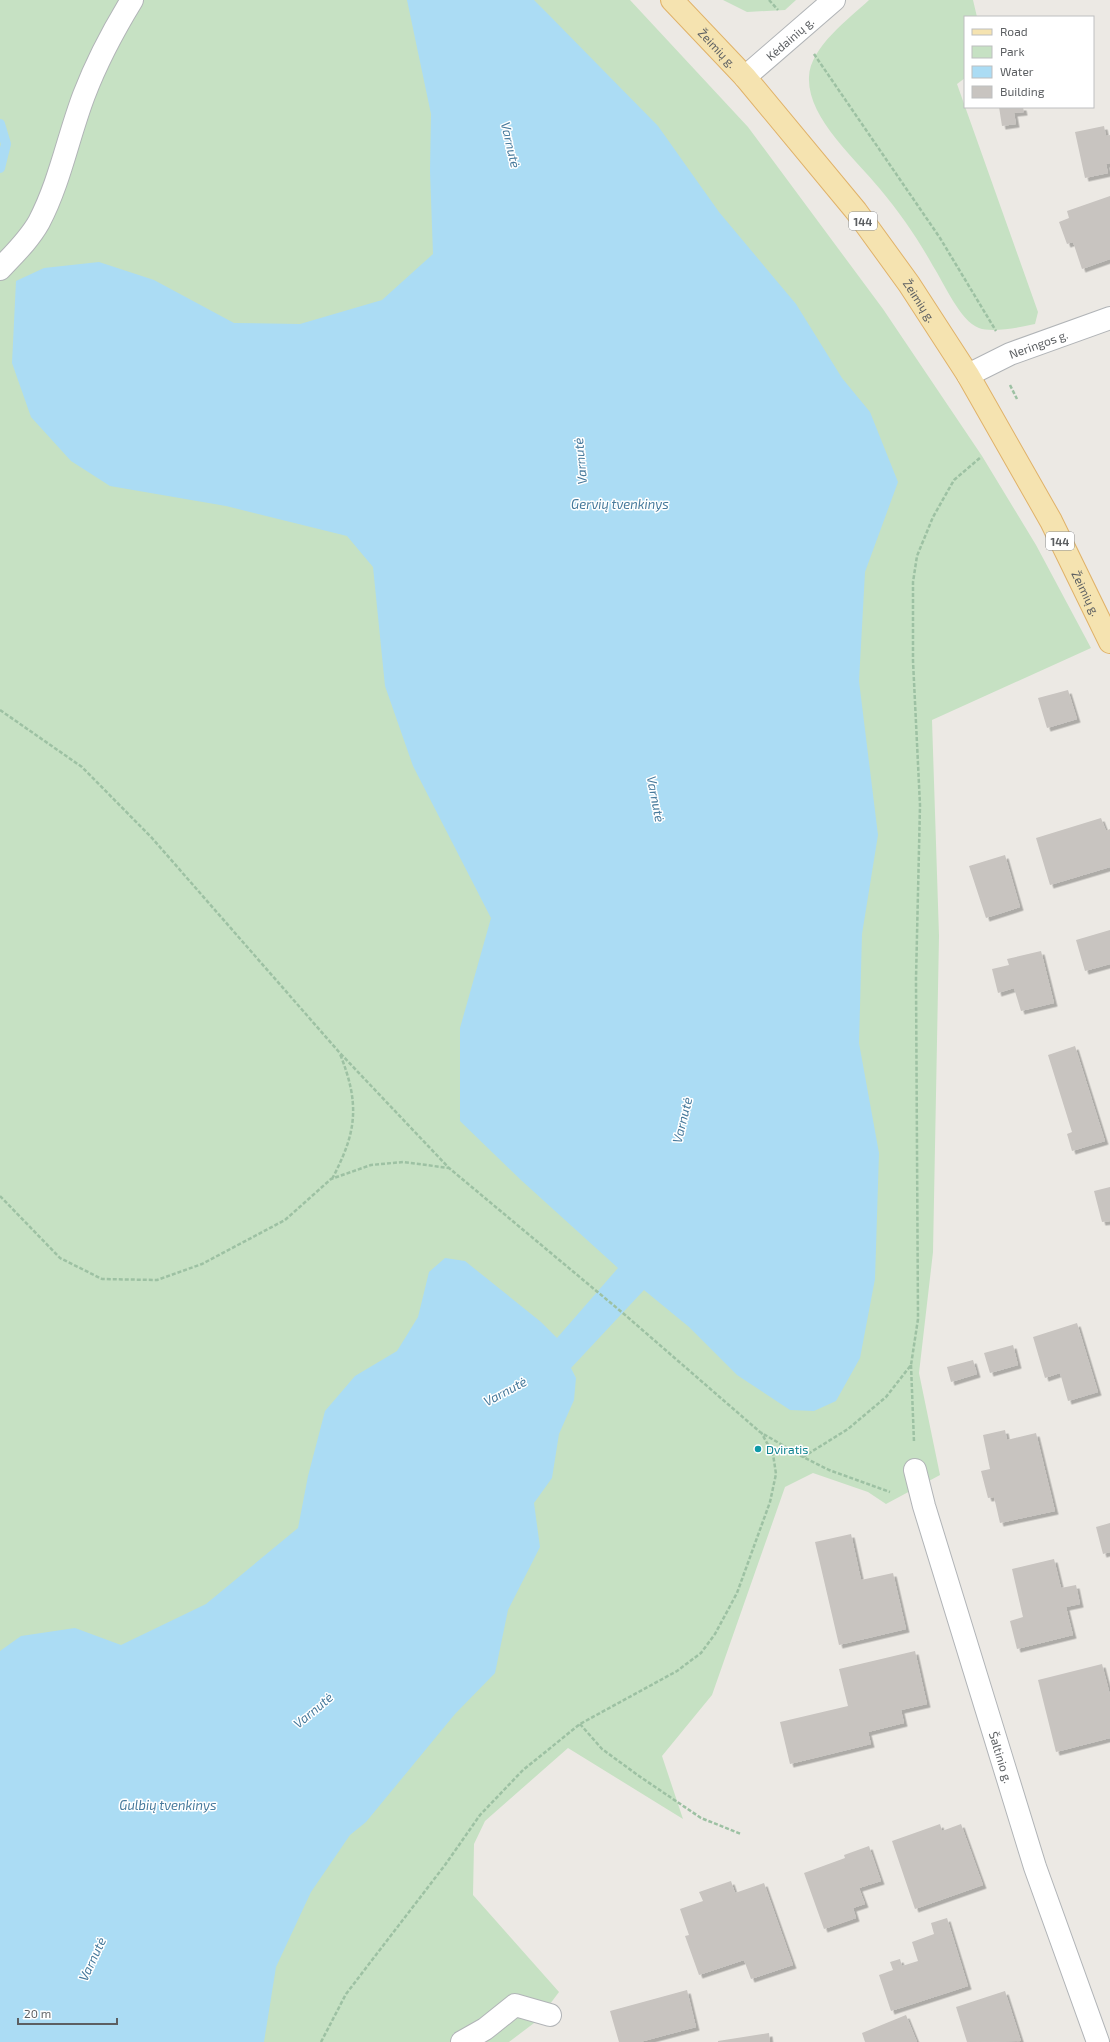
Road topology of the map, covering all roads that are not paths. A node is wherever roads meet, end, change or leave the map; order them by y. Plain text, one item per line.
1 (132, 0) edge
2 (672, 0) edge
3 (834, 0) edge
4 (745, 77) junction
5 (0, 268) edge
6 (1110, 318) edge
7 (968, 375) junction
8 (1110, 642) edge
9 (915, 1470) road end
10 (550, 2015) dead end
11 (462, 2042) edge
12 (1098, 2042) edge

1 - 5 street
2 - 4 main road, Žeimių g. / 144
3 - 4 street, Kėdainių g.
4 - 7 main road, Žeimių g. / 144
6 - 7 street, Neringos g.
7 - 8 main road, Žeimių g. / 144
9 - 12 street, Šaltinio g.
10 - 11 street

